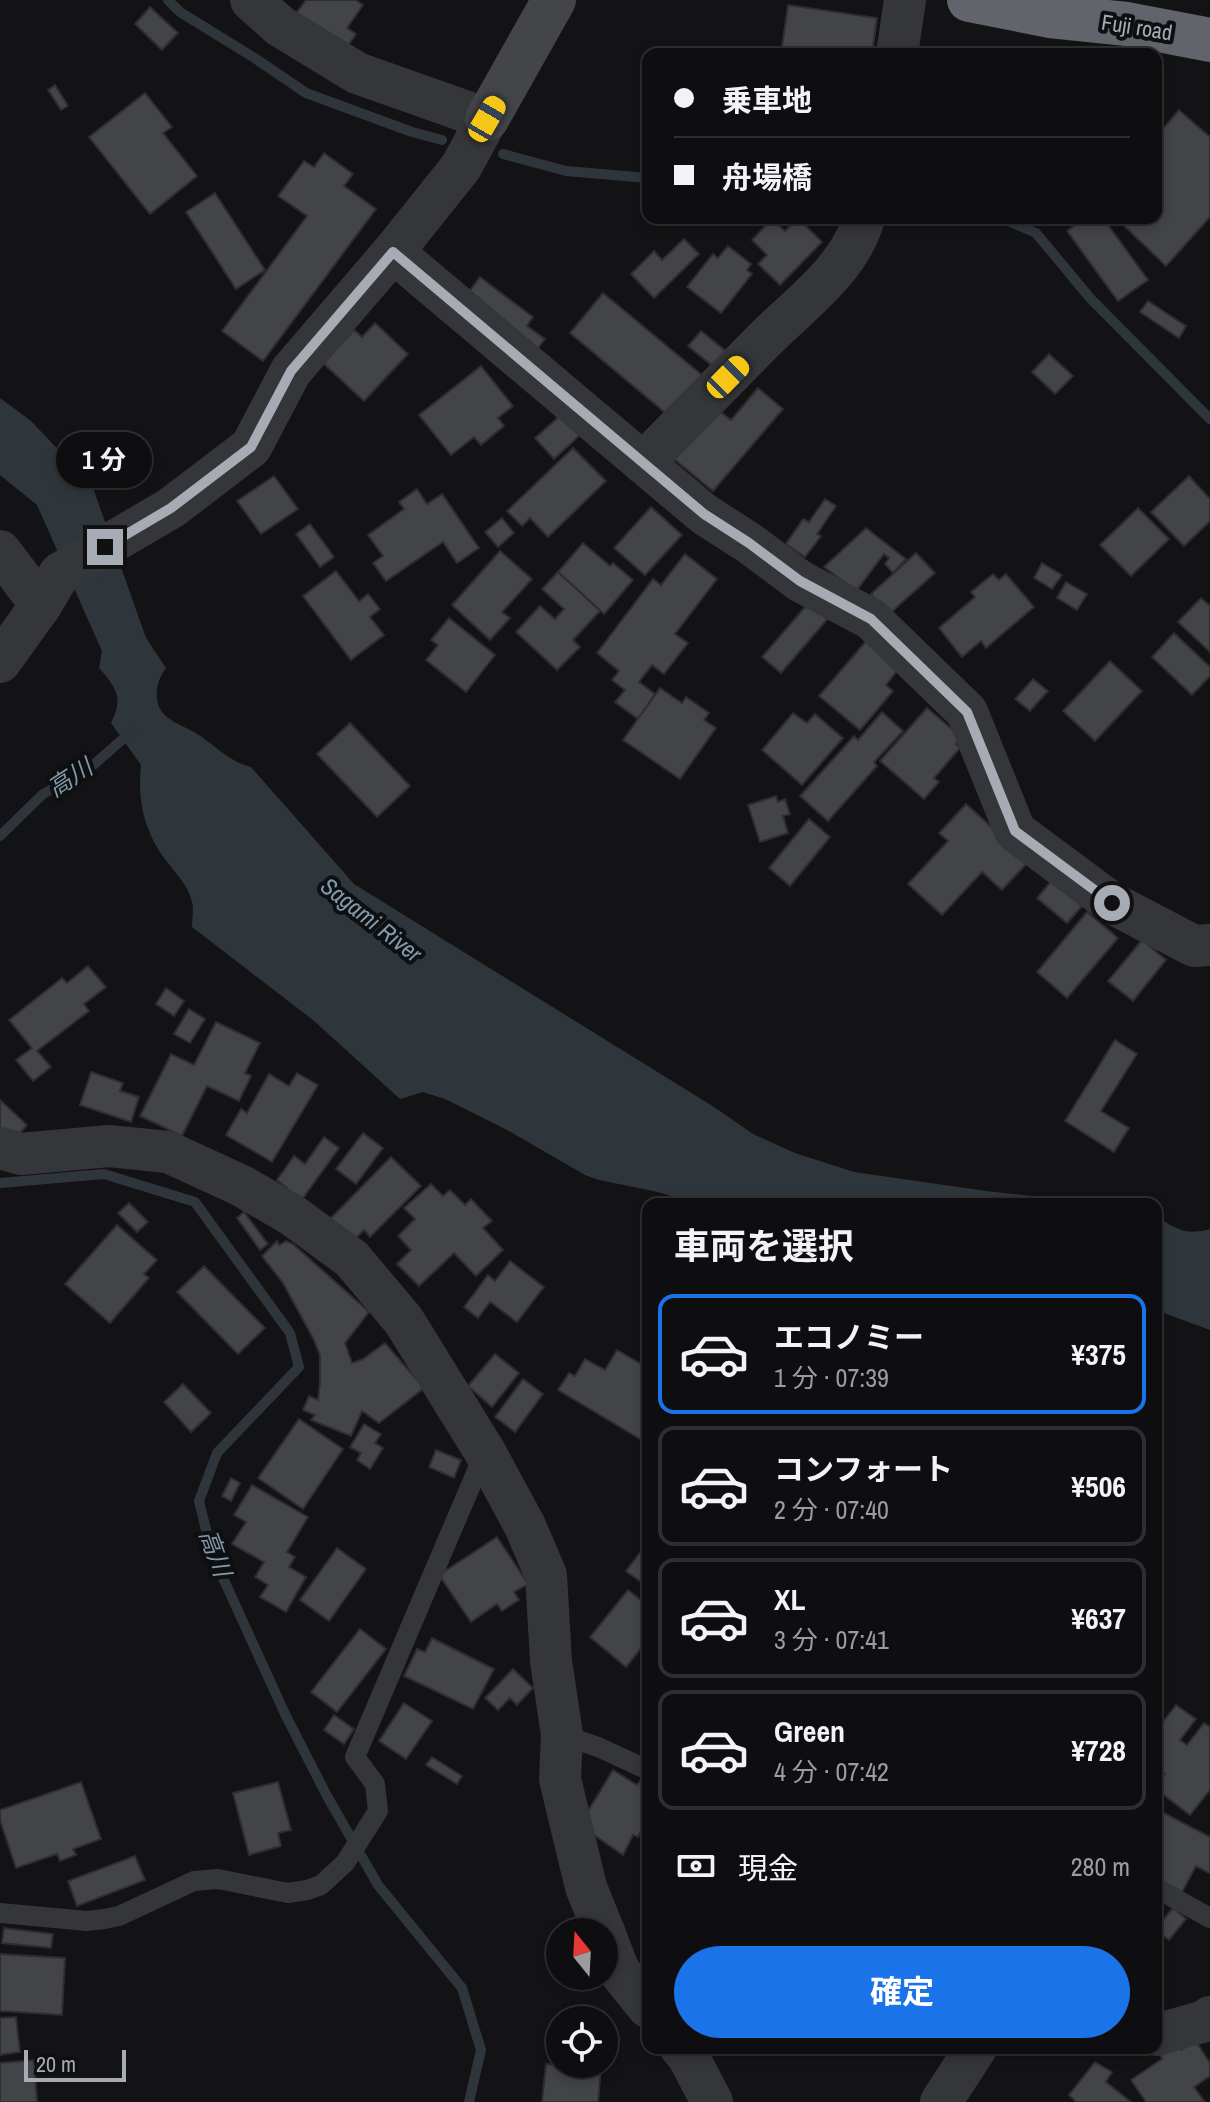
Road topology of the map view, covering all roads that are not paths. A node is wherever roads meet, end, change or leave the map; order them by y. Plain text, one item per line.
1 (251, 0) edge
2 (554, 0) edge
3 (905, 0) edge
4 (969, 0) edge
5 (1210, 40) edge
6 (898, 48) edge
7 (487, 119) junction
8 (862, 224) edge
9 (393, 252) junction
10 (643, 463) junction
11 (0, 551) edge
12 (51, 589) junction
13 (0, 626) edge
14 (0, 662) edge
15 (1210, 945) edge
16 (0, 1148) edge
17 (485, 1452) junction
18 (562, 1735) junction
19 (642, 1767) edge
20 (1162, 1891) edge
21 (0, 1913) edge
22 (598, 1918) edge
23 (1210, 1918) edge
24 (618, 1968) edge
25 (642, 2000) edge
26 (1210, 2017) edge
27 (1162, 2033) edge
28 (686, 2054) edge
29 (972, 2054) edge
30 (712, 2102) edge
31 (941, 2102) edge

1 - 7 street
2 - 7 street
3 - 6 street
4 - 5 highway, Fuji road
7 - 9 street
8 - 10 street
9 - 10 street
9 - 12 street
10 - 15 street
11 - 12 street
12 - 13 street
12 - 14 street
16 - 17 street
17 - 18 street
17 - 21 lane
18 - 19 lane
18 - 22 street
20 - 23 lane
24 - 25 street
26 - 27 street
28 - 30 street
29 - 31 street

